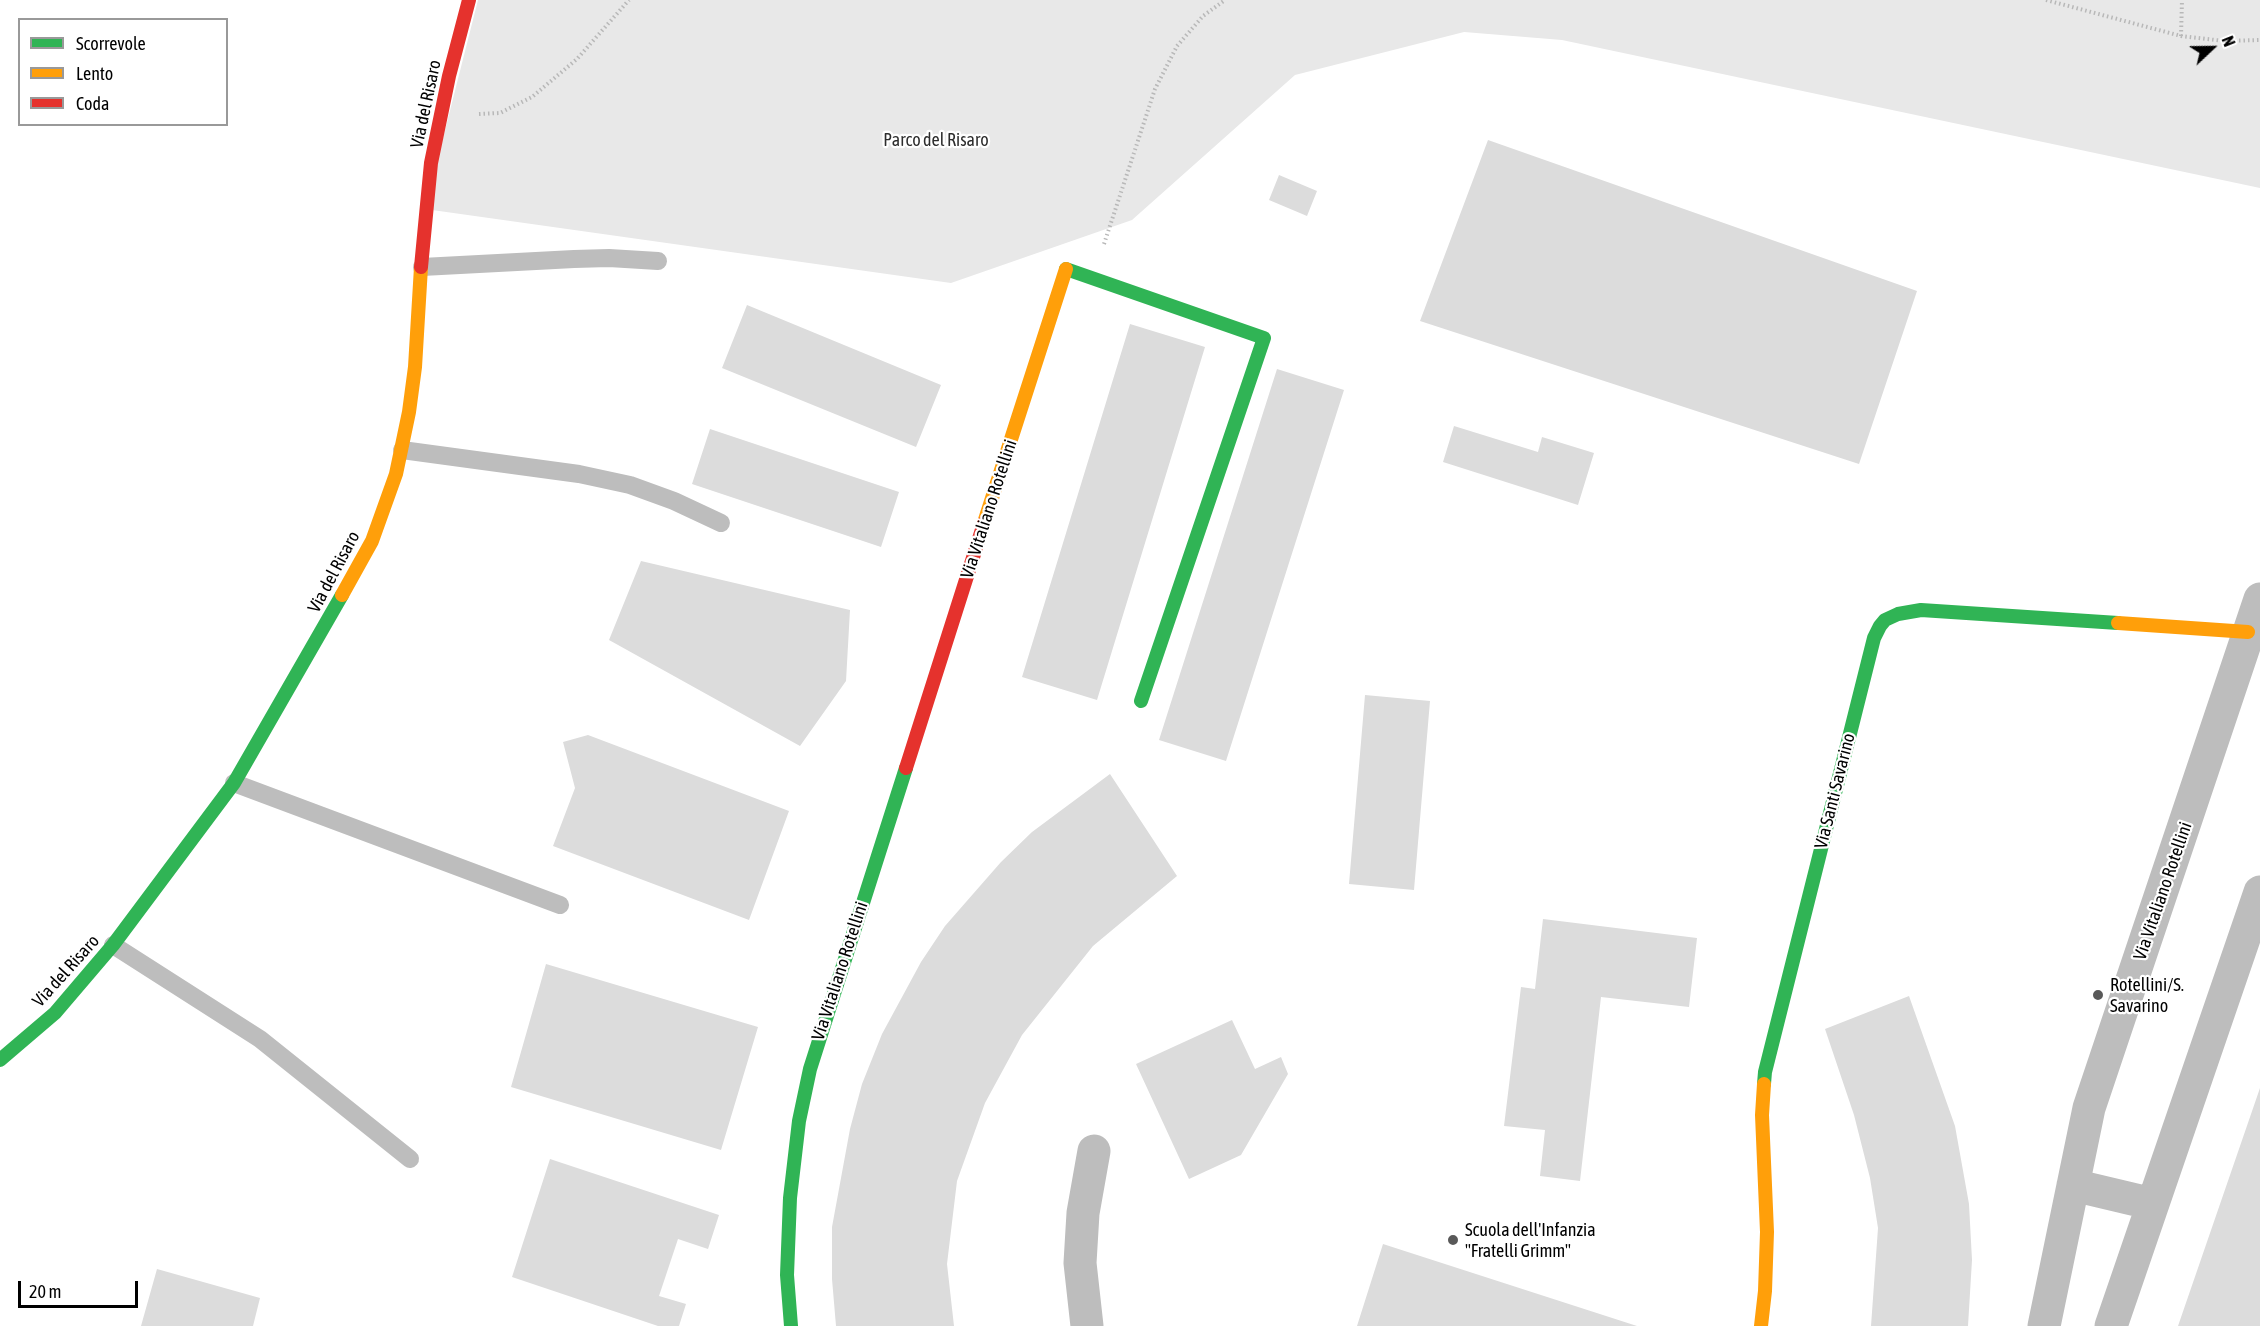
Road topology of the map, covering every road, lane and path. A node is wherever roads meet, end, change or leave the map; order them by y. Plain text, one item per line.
1 (469, 0) edge
2 (629, 0) edge
3 (1225, 0) edge
4 (2046, 0) edge
5 (2182, 0) edge
6 (2181, 36) junction
7 (2260, 40) edge
8 (442, 107) junction
9 (658, 261) dead end
10 (422, 267) junction
11 (1093, 277) junction
12 (402, 450) junction
13 (721, 523) dead end
14 (2260, 599) edge
15 (2248, 632) junction
16 (1141, 701) dead end
17 (234, 783) junction
18 (2260, 892) edge
19 (560, 905) dead end
20 (113, 945) junction
21 (0, 1060) edge
22 (1094, 1151) dead end
23 (410, 1160) dead end
24 (2073, 1185) junction
25 (2153, 1204) junction
26 (791, 1326) edge
27 (1087, 1326) edge
28 (1761, 1326) edge
29 (2044, 1326) edge
30 (2111, 1326) edge

1 - 8 street, Via del Risaro
2 - 8 path
3 - 11 path
4 - 6 path
5 - 6 path
6 - 7 path
8 - 10 street, Via del Risaro
9 - 10 lane
10 - 12 street, Via del Risaro
11 - 16 street, Via Vitaliano Rotellini
11 - 26 street, Via Vitaliano Rotellini
12 - 13 lane
12 - 17 street, Via del Risaro
14 - 15 street, Via Vitaliano Rotellini
15 - 24 street, Via Vitaliano Rotellini
15 - 28 street, Via Santi Savarino
17 - 19 lane
17 - 20 street, Via del Risaro
18 - 25 street
20 - 21 street, Via del Risaro
20 - 23 lane
22 - 27 street
24 - 25 street
24 - 29 street, Via Vitaliano Rotellini
25 - 30 street

